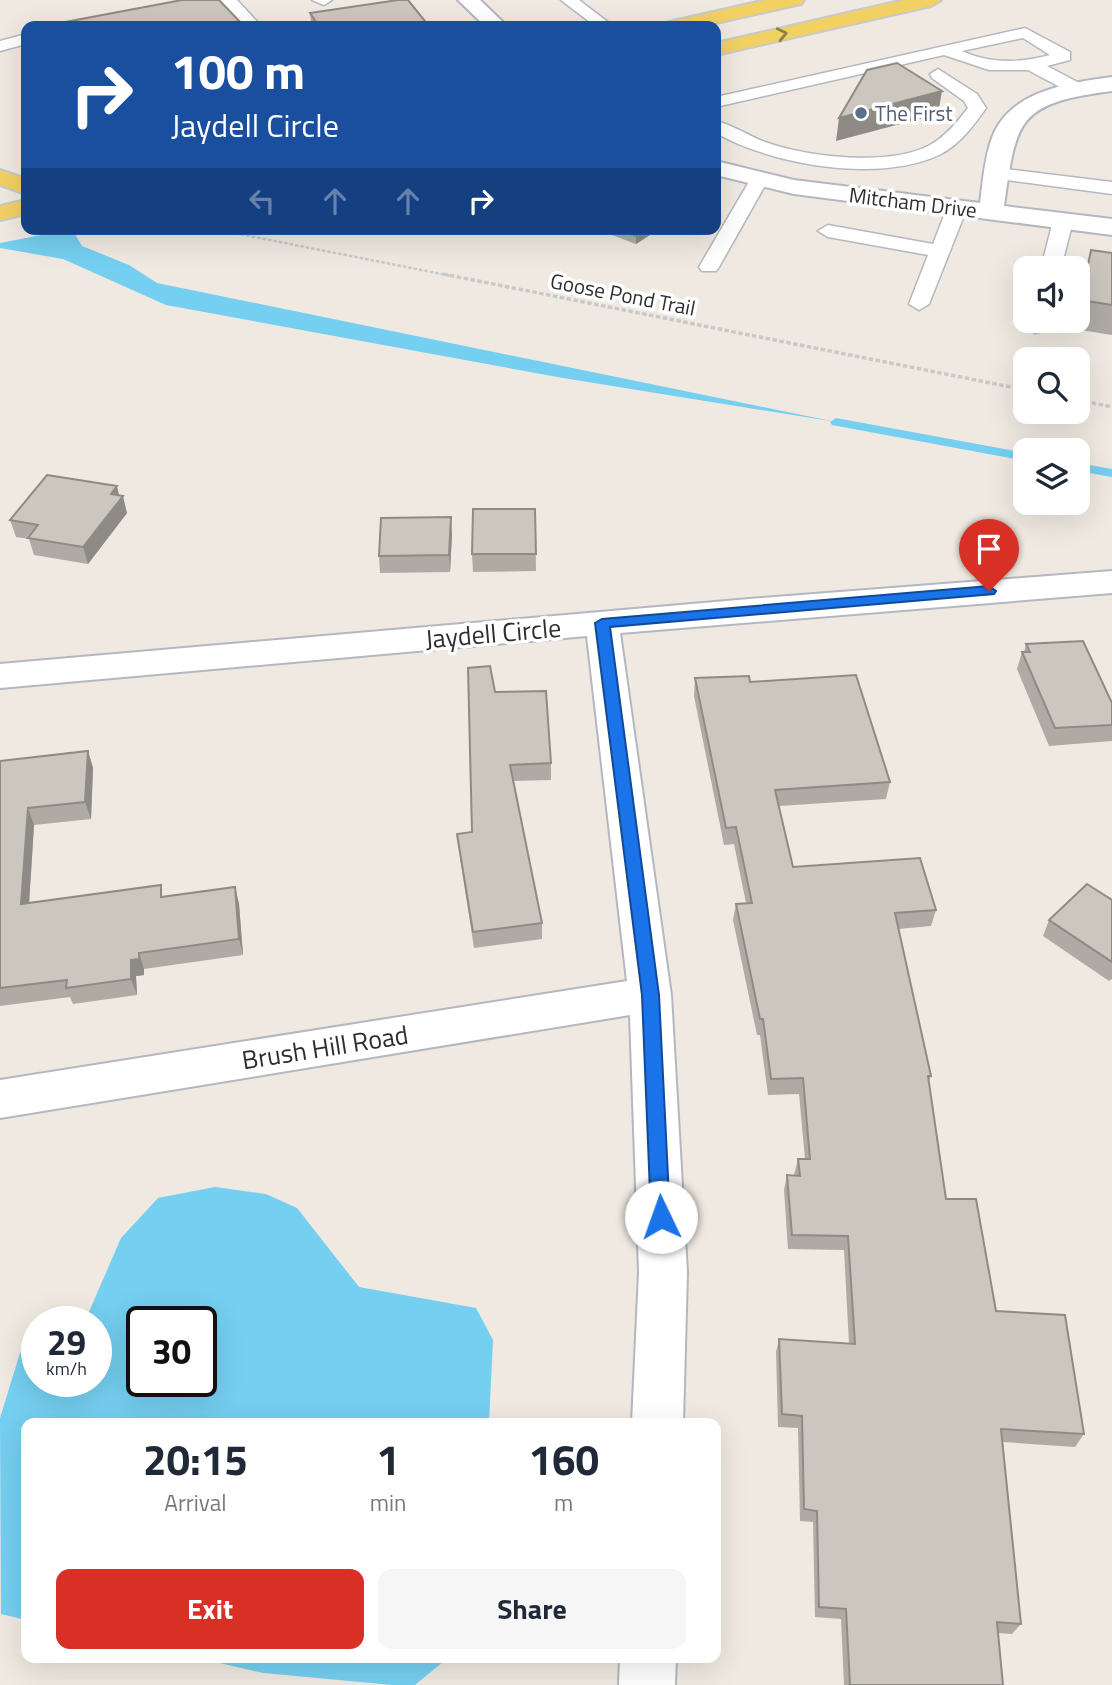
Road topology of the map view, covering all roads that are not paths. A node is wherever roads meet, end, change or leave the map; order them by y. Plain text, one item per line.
1 (227, 0) edge
2 (468, 0) edge
3 (569, 0) edge
4 (931, 0) edge
5 (784, 1) edge
6 (158, 13) edge
7 (248, 21) edge
8 (491, 21) edge
9 (598, 21) edge
10 (698, 21) edge
11 (21, 40) edge
12 (0, 47) edge
13 (721, 47) edge
14 (946, 49) junction
15 (1034, 66) junction
16 (937, 74) dead end
17 (1112, 84) edge
18 (1077, 89) junction
19 (721, 102) edge
20 (975, 110) junction
21 (1014, 119) junction
22 (721, 132) edge
23 (21, 169) edge
24 (721, 169) edge
25 (998, 174) junction
26 (0, 175) edge
27 (759, 180) junction
28 (21, 185) edge
29 (1112, 188) edge
30 (21, 208) edge
31 (957, 208) junction
32 (991, 212) junction
33 (0, 213) edge
34 (1063, 221) junction
35 (1112, 227) edge
36 (828, 231) dead end
37 (940, 251) junction
38 (1054, 256) edge
39 (709, 267) dead end
40 (919, 304) dead end
41 (1112, 582) edge
42 (602, 623) junction
43 (0, 676) edge
44 (650, 995) junction
45 (0, 1099) edge
46 (657, 1418) edge
47 (648, 1663) edge
48 (647, 1685) edge

1 - 6 lane
1 - 7 lane
2 - 8 street
3 - 9 lane
13 -> 4 main road
5 - 10 main road
11 - 12 lane
14 - 15 lane
14 - 15 lane
14 - 19 lane
15 - 18 lane
16 - 20 lane
17 - 18 street
18 - 21 street
20 - 21 lane
20 - 22 lane
21 - 25 street
23 - 26 main road
24 - 27 street, Mitcham Drive
25 - 29 lane
25 - 32 street
26 - 28 main road
27 - 31 street, Mitcham Drive
27 - 39 lane
30 - 33 main road
31 - 32 street, Mitcham Drive
31 - 37 lane
32 - 34 street, Mitcham Drive
34 - 35 street, Mitcham Drive
34 - 38 lane
36 - 37 lane
37 - 40 lane
41 - 42 street, Jaydell Circle
42 - 43 street, Jaydell Circle
42 - 44 street
44 - 45 street, Brush Hill Road
44 - 46 street
47 - 48 street

